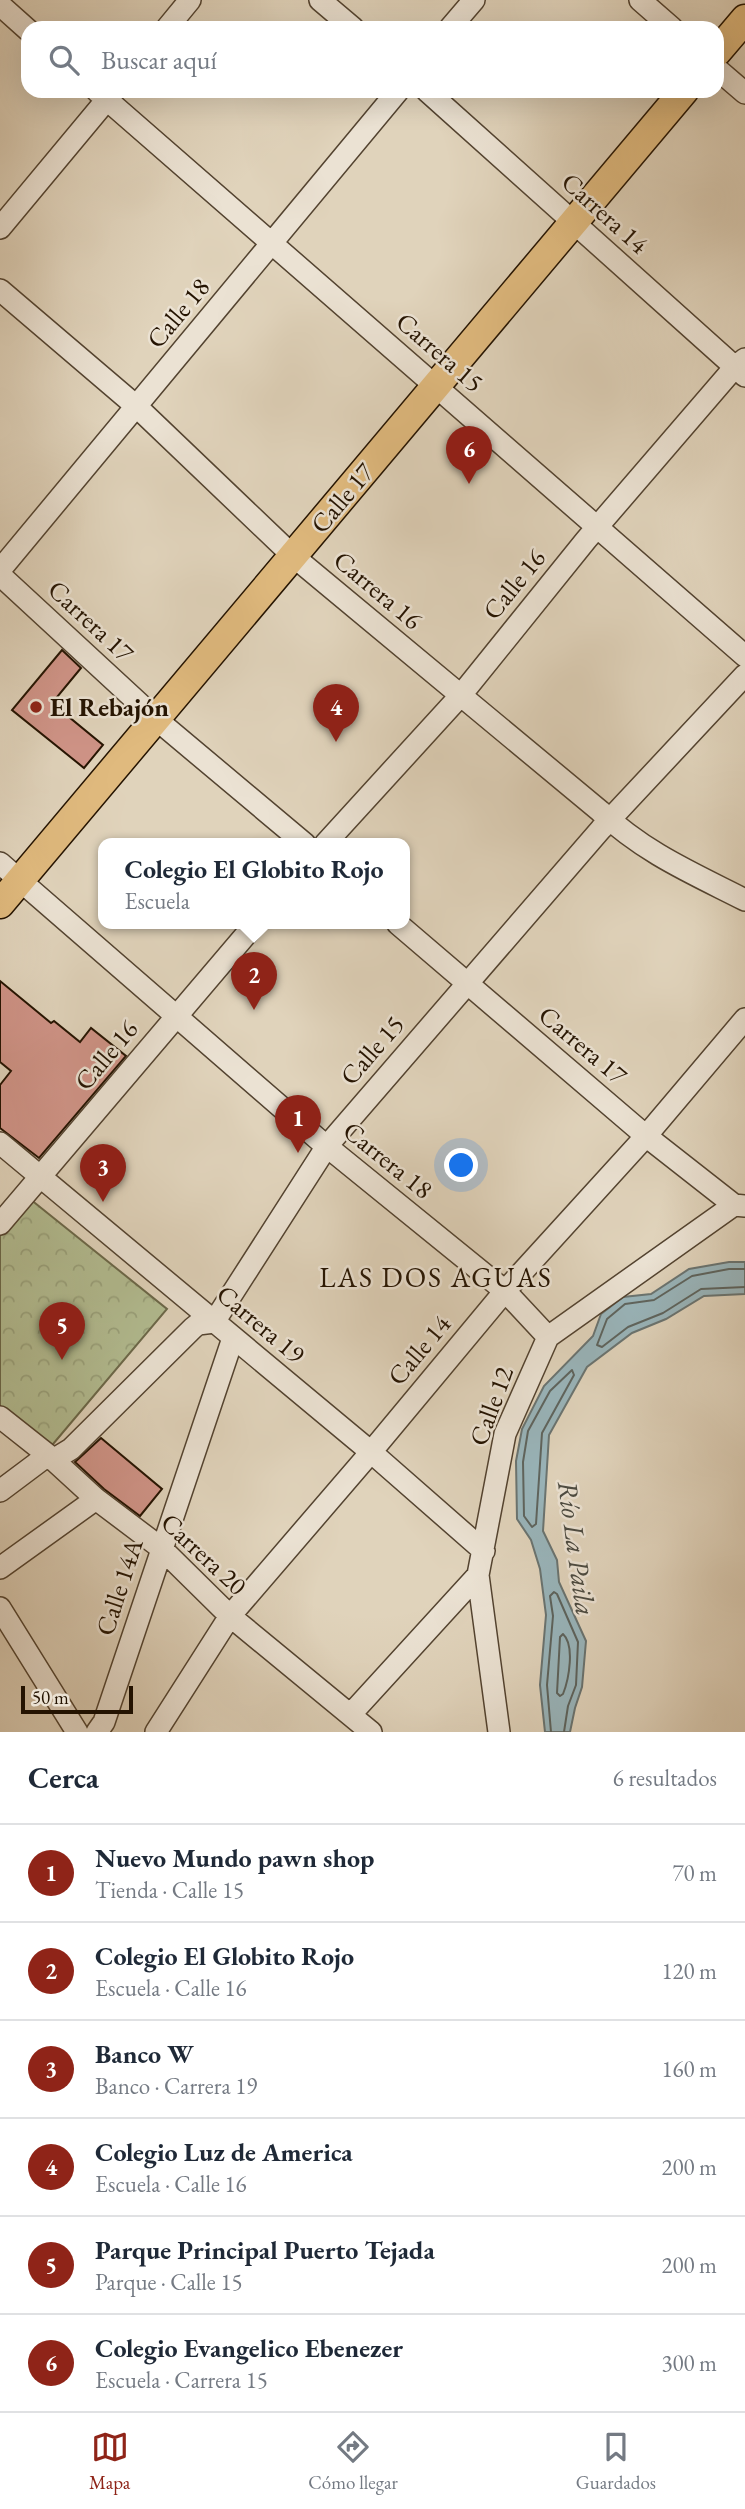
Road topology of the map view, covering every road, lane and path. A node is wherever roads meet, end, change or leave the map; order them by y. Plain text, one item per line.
1 (190, 0) edge
2 (320, 0) edge
3 (474, 0) edge
4 (640, 0) edge
5 (0, 5) edge
6 (745, 19) edge
7 (173, 21) edge
8 (345, 21) edge
9 (456, 21) edge
10 (664, 21) edge
11 (21, 24) edge
12 (724, 44) edge
13 (724, 75) edge
14 (745, 93) edge
15 (103, 98) edge
16 (110, 98) edge
17 (392, 98) edge
18 (435, 98) edge
19 (678, 98) edge
20 (574, 222) junction
21 (0, 228) edge
22 (272, 243) junction
23 (0, 290) edge
24 (741, 368) edge
25 (437, 385) junction
26 (136, 406) junction
27 (597, 526) junction
28 (293, 556) junction
29 (0, 573) edge
30 (745, 656) edge
31 (745, 675) edge
32 (461, 695) junction
33 (156, 719) junction
34 (610, 820) junction
35 (297, 838) edge
36 (330, 838) edge
37 (10, 872) edge
38 (745, 900) edge
39 (0, 904) edge
40 (251, 929) edge
41 (404, 929) edge
42 (467, 983) junction
43 (175, 1017) junction
44 (745, 1019) edge
45 (646, 1136) junction
46 (0, 1143) edge
47 (327, 1146) junction
48 (41, 1175) junction
49 (740, 1206) edge
50 (0, 1224) edge
51 (505, 1291) junction
52 (214, 1322) junction
53 (233, 1338) junction
54 (548, 1338) junction
55 (0, 1417) edge
56 (370, 1452) junction
57 (50, 1458) junction
58 (0, 1491) edge
59 (96, 1499) junction
60 (161, 1548) junction
61 (484, 1551) junction
62 (0, 1568) edge
63 (478, 1575) junction
64 (0, 1608) edge
65 (230, 1616) junction
66 (351, 1714) junction
67 (77, 1732) edge
68 (97, 1732) edge
69 (156, 1732) edge
70 (371, 1732) edge
71 (499, 1732) edge

1 - 7 street
2 - 8 street
3 - 9 street
4 - 10 street
5 - 11 street
6 - 12 main road
13 - 14 street
15 - 21 street
16 - 22 street, Carrera 15
17 - 22 street, Calle 18
18 - 20 street, Carrera 14
19 - 20 main road, Calle 17
20 - 24 street, Carrera 14
20 - 25 main road, Calle 17
22 - 25 street, Carrera 15
22 - 26 street, Calle 18
23 - 26 street, Carrera 16
24 - 27 street, Calle 16
25 - 27 street, Carrera 15
25 - 28 main road, Calle 17
26 - 28 street, Carrera 16
26 - 29 street, Calle 18
27 - 30 street, Carrera 15
27 - 32 street, Calle 16
28 - 32 street, Carrera 16
28 - 33 main road, Calle 17
29 - 33 street, Carrera 17
31 - 34 street, Calle 15
32 - 34 street, Carrera 16
32 - 36 street, Calle 16
33 - 35 street, Carrera 17
33 - 37 main road, Calle 17
34 - 38 street, Carrera 16
34 - 42 street, Calle 15
37 - 39 main road, Calle 17
37 - 43 street, Carrera 18
40 - 43 street, Calle 16
41 - 42 street, Carrera 17
42 - 45 street, Carrera 17
42 - 47 street, Calle 15
43 - 47 street, Carrera 18
43 - 48 street, Calle 16
44 - 45 street, Calle 14
45 - 49 street, Carrera 17
45 - 51 street, Calle 14
46 - 48 street, Carrera 19
47 - 51 street, Carrera 18
47 - 52 street, Calle 15
48 - 50 street, Calle 16
48 - 52 street, Carrera 19
49 - 54 street
51 - 54 street, Carrera 18
51 - 56 street, Calle 14
52 - 53 street, Carrera 19
52 - 57 street
53 - 56 street, Carrera 19
53 - 60 street, Calle 14A
54 - 61 street, Calle 12
55 - 57 street, Carrera 20
56 - 61 street, Carrera 19
56 - 65 street, Calle 14
57 - 58 street
57 - 59 street, Carrera 20
59 - 60 street, Carrera 20
59 - 62 street
60 - 65 street, Carrera 20
60 - 68 street, Calle 14A
61 - 63 street, Calle 12
63 - 66 street
63 - 71 street, Calle 12
64 - 67 street
65 - 66 street, Carrera 20
65 - 69 street, Calle 14
66 - 70 street, Carrera 20

